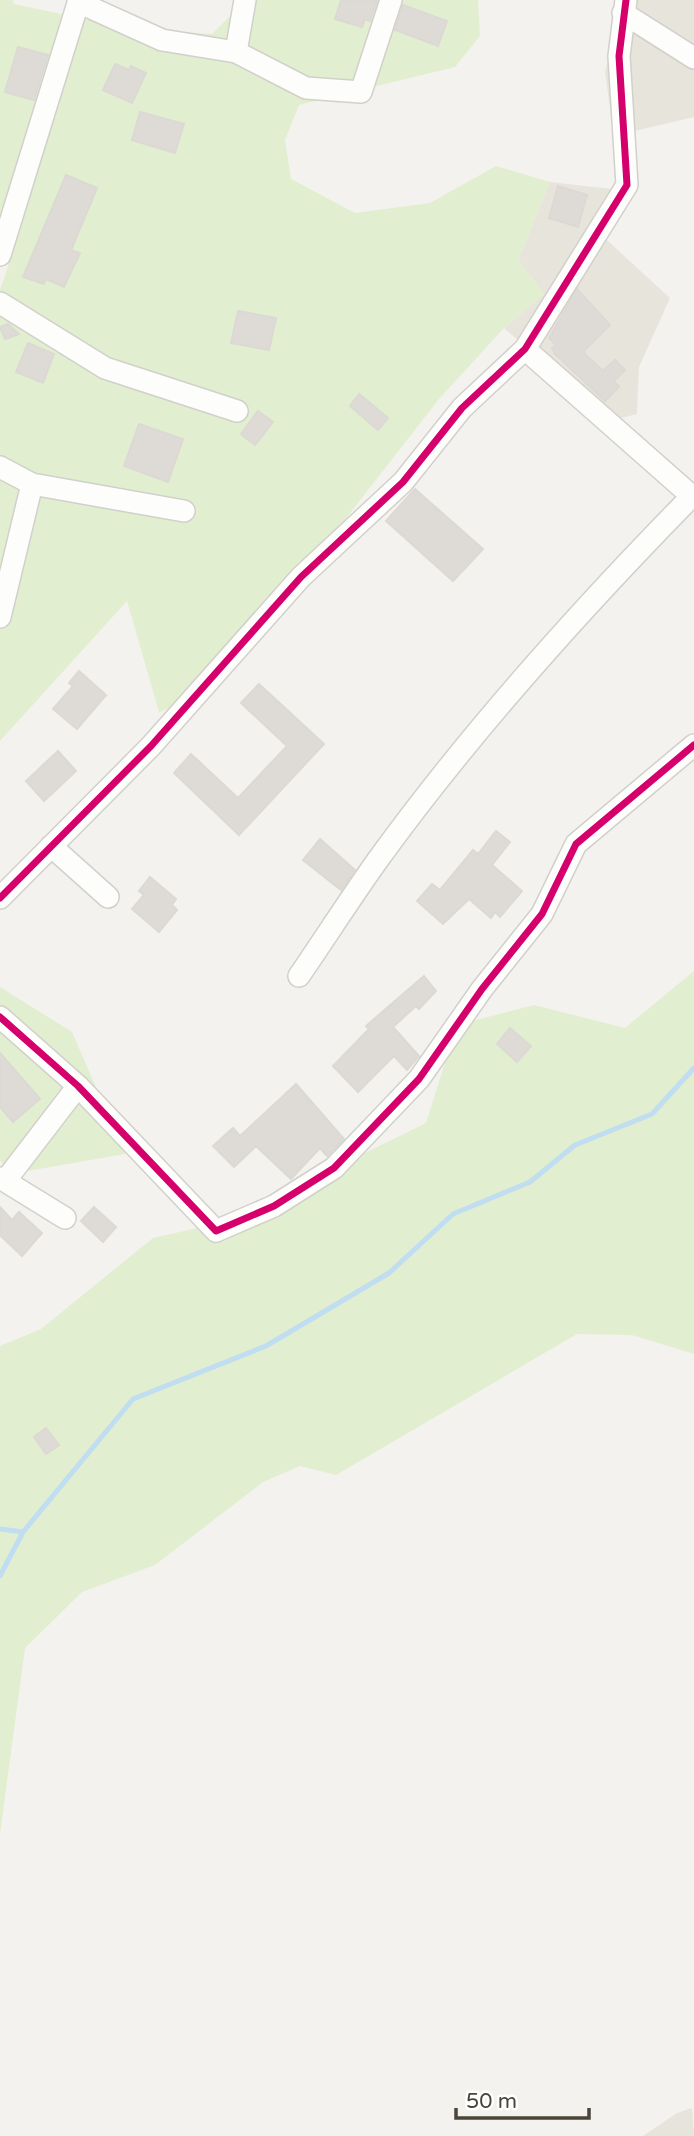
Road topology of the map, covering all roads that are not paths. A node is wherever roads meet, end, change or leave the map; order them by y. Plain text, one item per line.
1 (245, 0) edge
2 (391, 0) edge
3 (79, 1) edge
4 (624, 7) edge
5 (236, 52) junction
6 (694, 58) edge
7 (0, 255) edge
8 (0, 303) edge
9 (525, 349) junction
10 (237, 411) dead end
11 (0, 467) edge
12 (32, 484) junction
13 (693, 496) edge
14 (184, 510) dead end
15 (0, 617) edge
16 (694, 745) edge
17 (51, 846) junction
18 (108, 897) dead end
19 (0, 898) edge
20 (299, 976) dead end
21 (0, 1017) edge
22 (78, 1086) junction
23 (3, 1180) edge
24 (65, 1218) dead end

1 - 5 street
2 - 5 street
3 - 5 street
3 - 7 street
4 - 6 street
4 - 9 street
8 - 10 street
9 - 13 street
9 - 17 street
11 - 12 street
12 - 14 street
12 - 15 street
13 - 20 street
16 - 22 street
17 - 18 street
17 - 19 street
21 - 22 street
22 - 23 street
23 - 24 street

